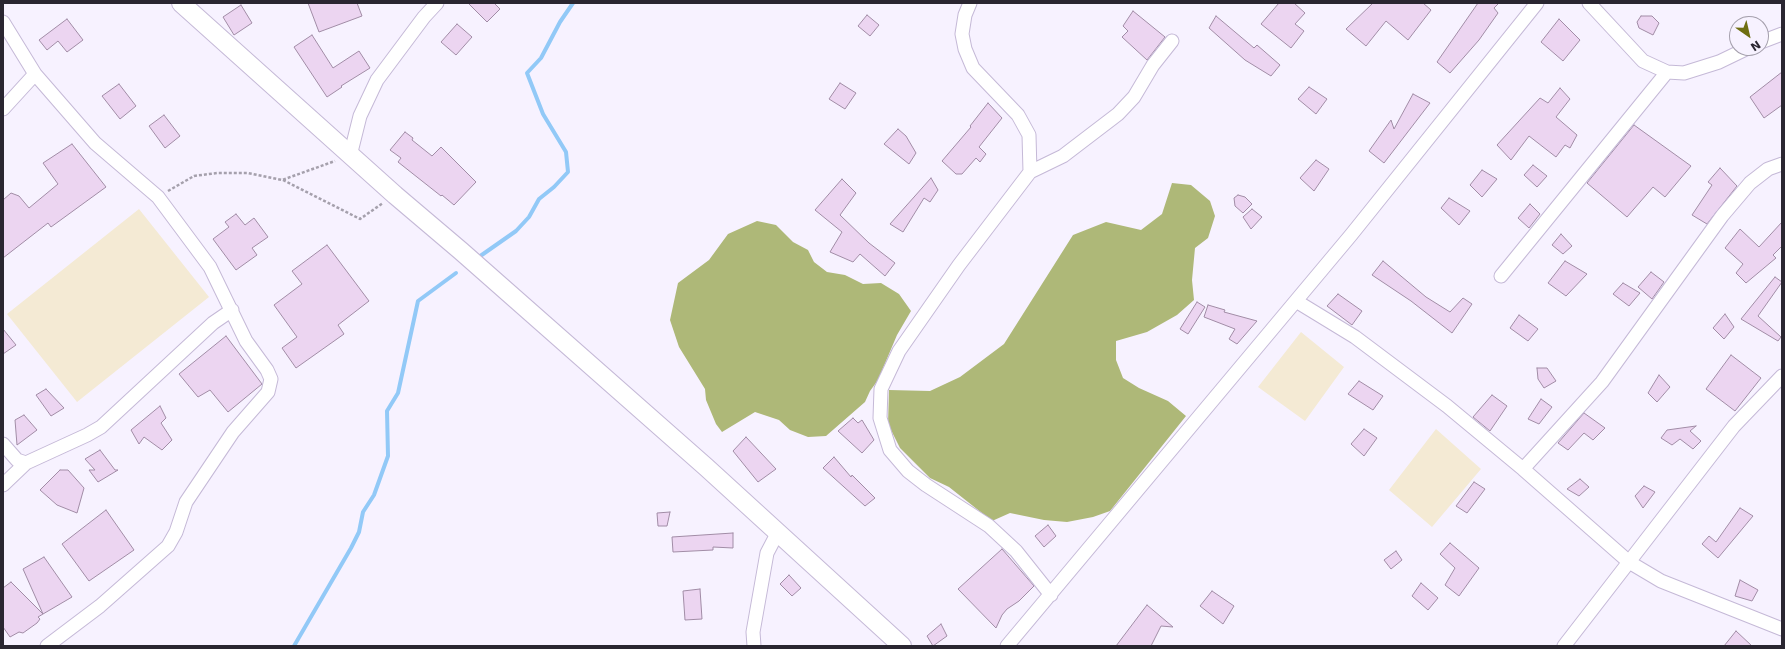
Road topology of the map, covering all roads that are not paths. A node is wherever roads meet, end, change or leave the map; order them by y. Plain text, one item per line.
1 (180, 3) edge
2 (421, 3) edge
3 (437, 3) edge
4 (970, 3) edge
5 (1537, 3) edge
6 (1589, 3) edge
7 (424, 17) junction
8 (3, 22) edge
9 (1782, 34) edge
10 (1769, 39) edge
11 (1172, 42) dead end
12 (1731, 56) edge
13 (1667, 72) junction
14 (35, 74) junction
15 (3, 109) edge
16 (350, 156) junction
17 (1782, 164) edge
18 (1030, 172) junction
19 (1501, 276) dead end
20 (1296, 301) junction
21 (232, 310) junction
22 (1782, 376) edge
23 (3, 444) edge
24 (26, 463) junction
25 (1523, 469) junction
26 (3, 485) edge
27 (778, 532) junction
28 (1629, 562) junction
29 (1051, 595) junction
30 (1782, 628) edge
31 (47, 646) edge
32 (754, 646) edge
33 (902, 646) edge
34 (1007, 646) edge
35 (1564, 646) edge

1 - 16 main road
2 - 7 street
3 - 7 street
4 - 18 street
5 - 20 street
6 - 13 street
7 - 16 street
8 - 14 street
9 - 10 street
11 - 18 street
12 - 13 street
13 - 19 street
14 - 15 street
14 - 21 street
16 - 27 main road
17 - 25 street
18 - 29 street
20 - 25 street
20 - 29 street
21 - 24 street
21 - 31 street
22 - 28 street
23 - 24 street
24 - 26 street
25 - 28 street
27 - 32 street
27 - 33 main road
28 - 30 street
28 - 35 street
29 - 34 street

